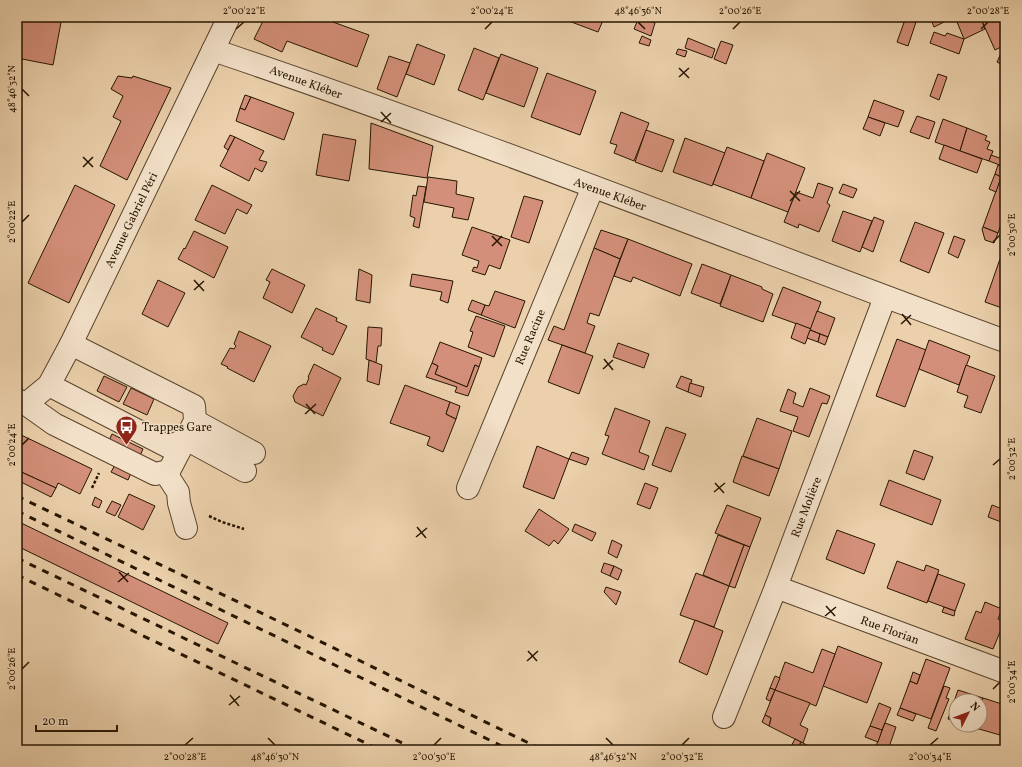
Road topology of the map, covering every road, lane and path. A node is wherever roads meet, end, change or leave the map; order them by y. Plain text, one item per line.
1 (229, 17) edge
2 (213, 50) junction
3 (593, 187) junction
4 (885, 297) junction
5 (1005, 341) edge
6 (71, 344) junction
7 (49, 385) junction
8 (21, 402) edge
9 (190, 430) junction
10 (250, 462) dead end
11 (165, 472) junction
12 (468, 488) dead end
13 (186, 528) dead end
14 (776, 587) junction
15 (1005, 672) edge
16 (724, 717) dead end

1 - 2 street, Avenue Gabriel Péri
2 - 3 street, Avenue Kléber
2 - 6 street, Avenue Gabriel Péri
3 - 4 street, Avenue Kléber
3 - 12 street, Rue Racine
4 - 5 street, Avenue Kléber
4 - 14 street, Rue Molière
6 - 7 street, Avenue Gabriel Péri
6 - 9 street
7 - 8 street, Avenue Gabriel Péri
7 - 9 street
8 - 11 street
9 - 10 street
9 - 11 street
11 - 13 street
14 - 15 street, Rue Florian
14 - 16 street, Rue Molière

